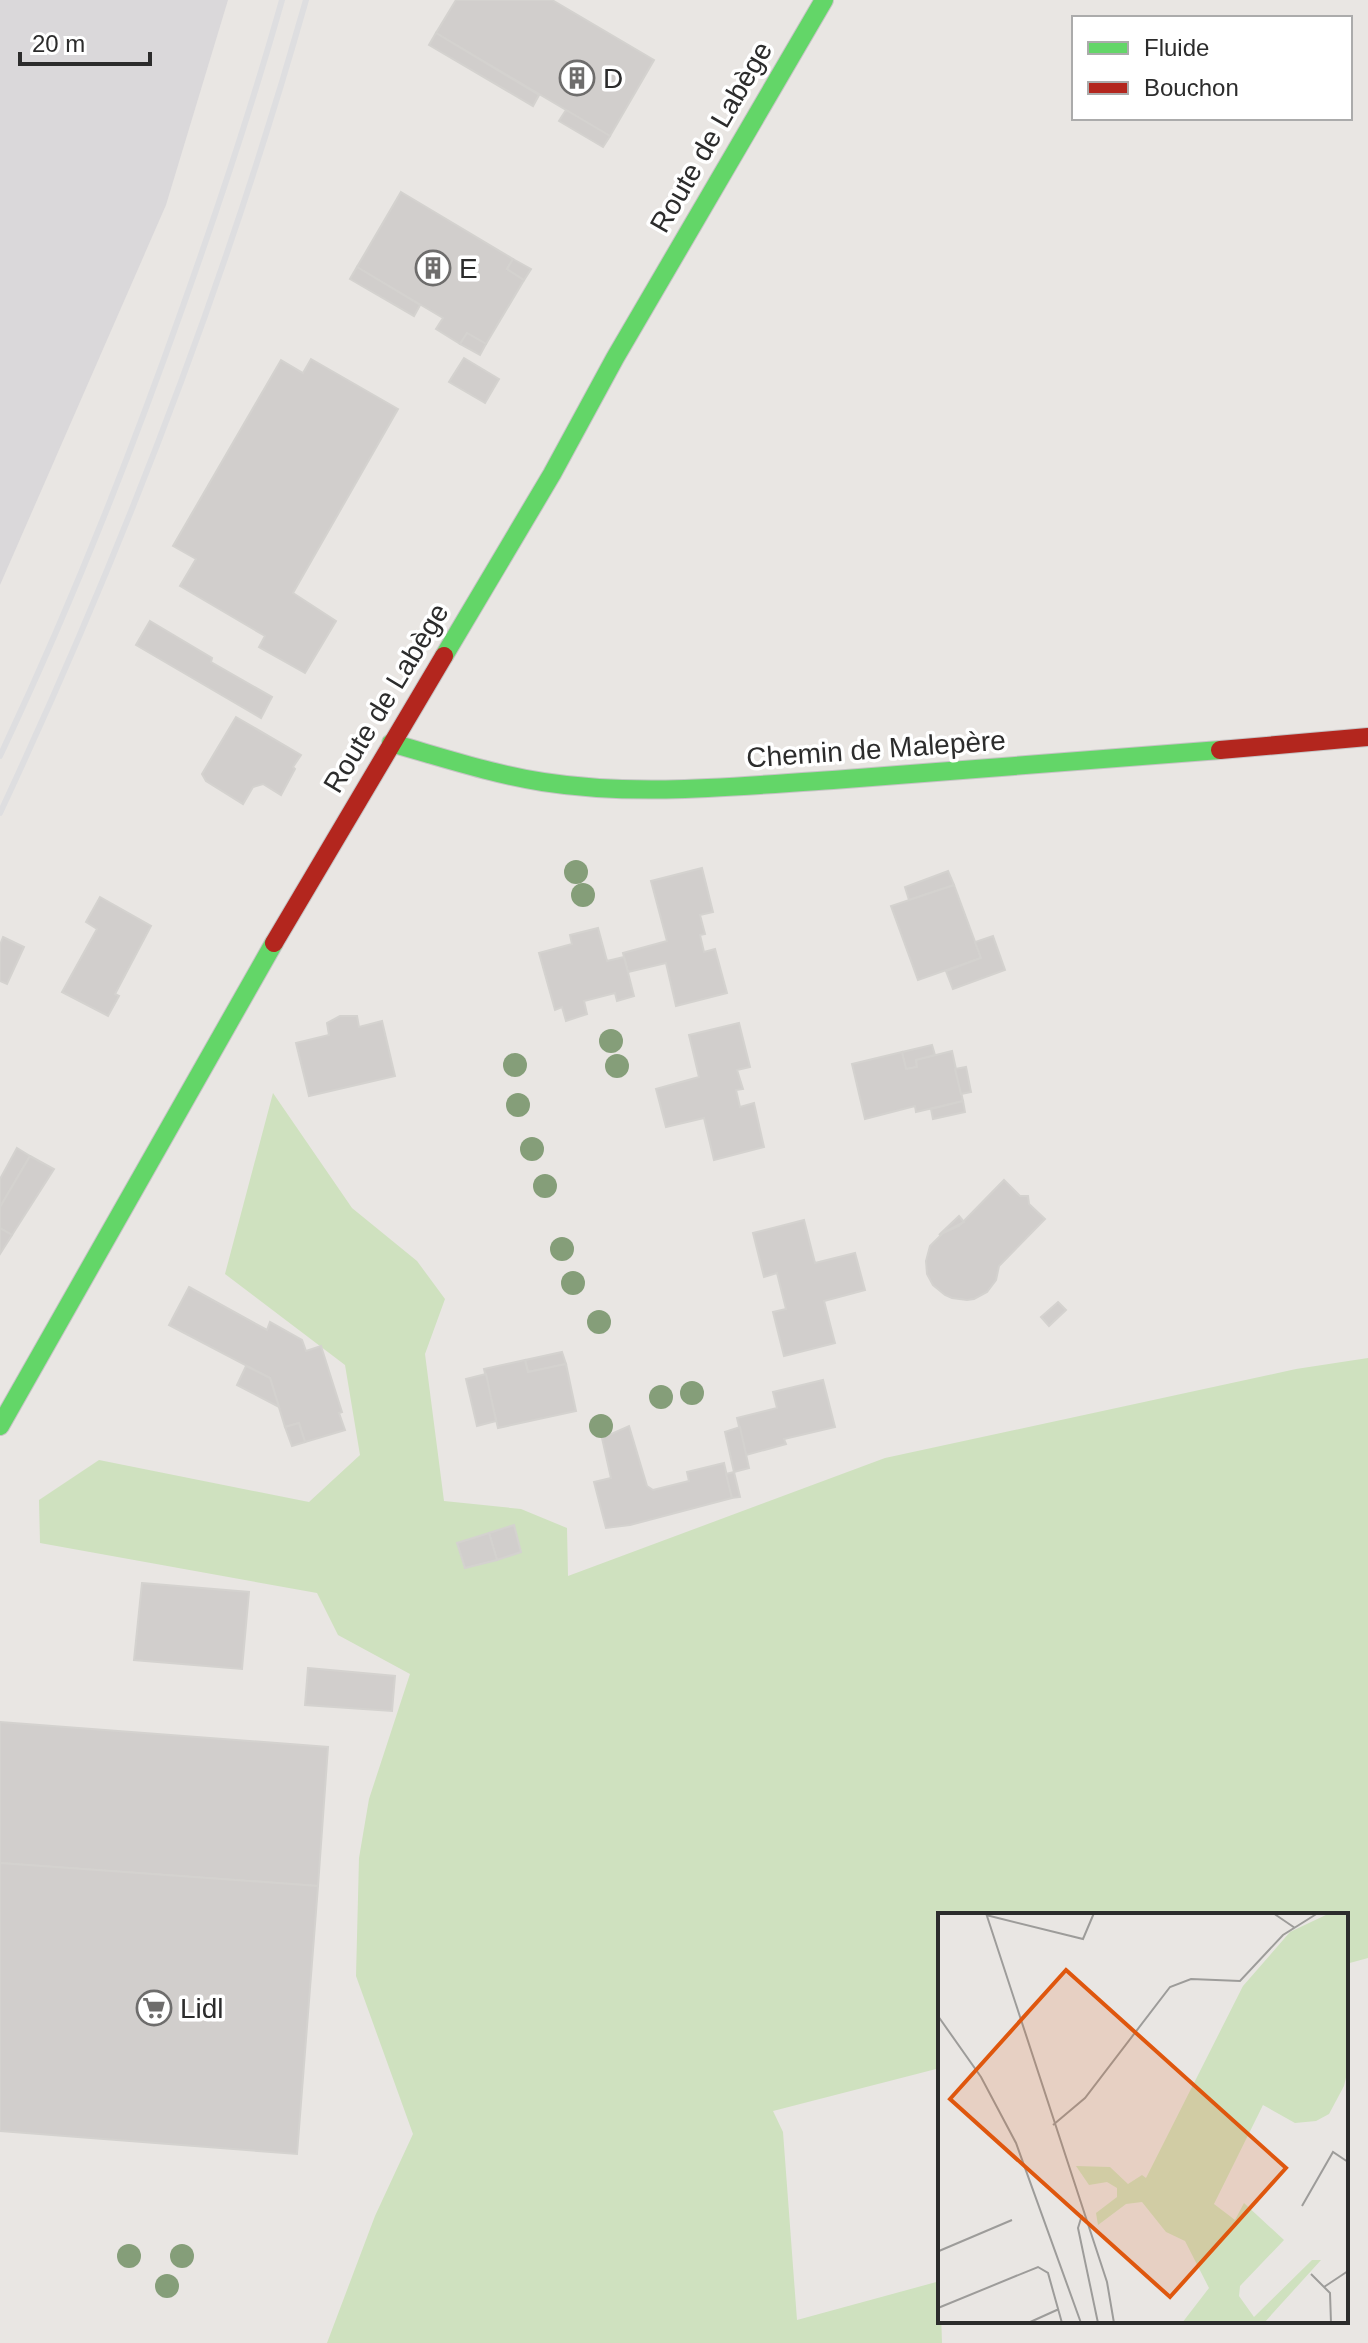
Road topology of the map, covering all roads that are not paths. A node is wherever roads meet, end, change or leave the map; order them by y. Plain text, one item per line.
1 (824, 0) edge
2 (1368, 737) edge
3 (391, 743) junction
4 (0, 1426) edge

1 - 3 main road, Route de Labège
2 - 3 main road, Chemin de Malepère
3 - 4 main road, Route de Labège

